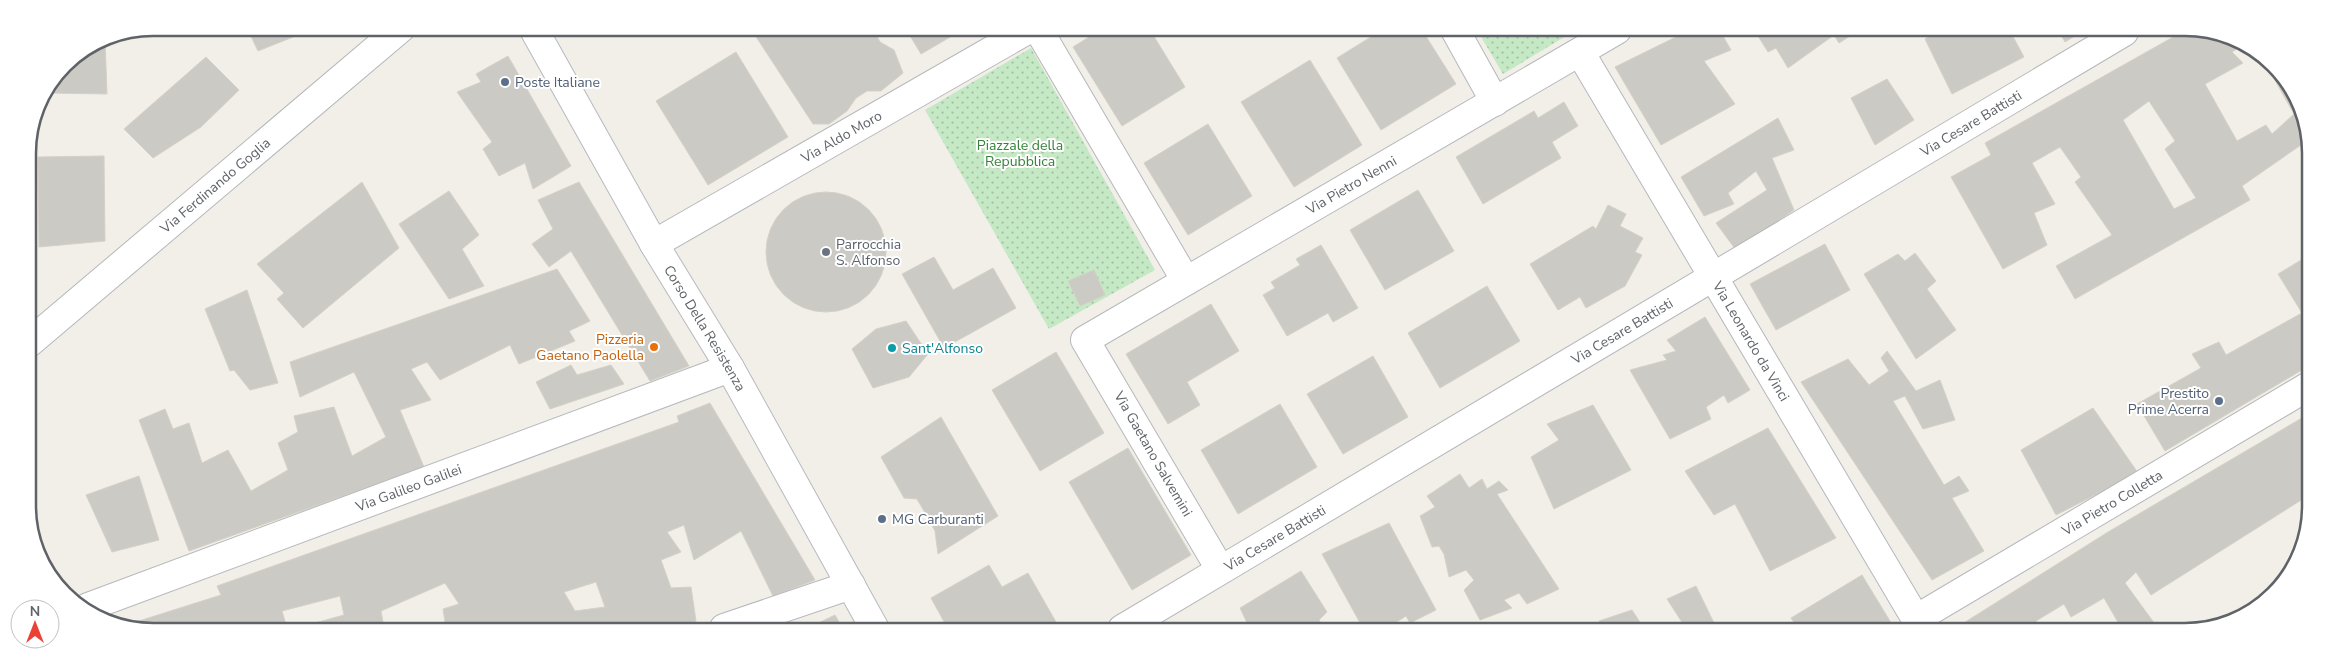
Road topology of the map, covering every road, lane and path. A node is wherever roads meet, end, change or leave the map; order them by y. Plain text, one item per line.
1 (1459, 36) edge
2 (1606, 36) edge
3 (2117, 36) edge
4 (391, 37) edge
5 (538, 37) edge
6 (1016, 37) edge
7 (1042, 37) edge
8 (1580, 52) junction
9 (1495, 102) junction
10 (654, 244) junction
11 (1713, 276) junction
12 (1186, 281) junction
13 (36, 337) edge
14 (1085, 340) joint
15 (730, 368) junction
16 (2302, 390) edge
17 (1220, 569) junction
18 (851, 585) junction
19 (92, 605) edge
20 (1917, 622) edge
21 (1924, 622) edge
22 (740, 623) edge
23 (872, 623) edge
24 (1133, 623) edge

1 - 9 street
2 - 8 street, Via Pietro Nenni
3 - 11 street, Via Cesare Battisti
4 - 13 street, Via Ferdinando Goglia
5 - 10 street, Corso Della Resistenza
6 - 10 street, Via Aldo Moro
7 - 12 street
8 - 9 street, Via Pietro Nenni
8 - 11 street, Via Leonardo da Vinci
9 - 12 street, Via Pietro Nenni
10 - 15 street, Corso Della Resistenza
11 - 17 street, Via Cesare Battisti
11 - 20 street, Via Leonardo da Vinci
12 - 14 street, Via Pietro Nenni
14 - 17 street, Via Gaetano Salvemini
15 - 18 street, Corso Della Resistenza
15 - 19 street, Via Galileo Galilei
16 - 21 street, Via Pietro Colletta
17 - 24 street, Via Cesare Battisti
18 - 22 street
18 - 23 street, Corso Della Resistenza

